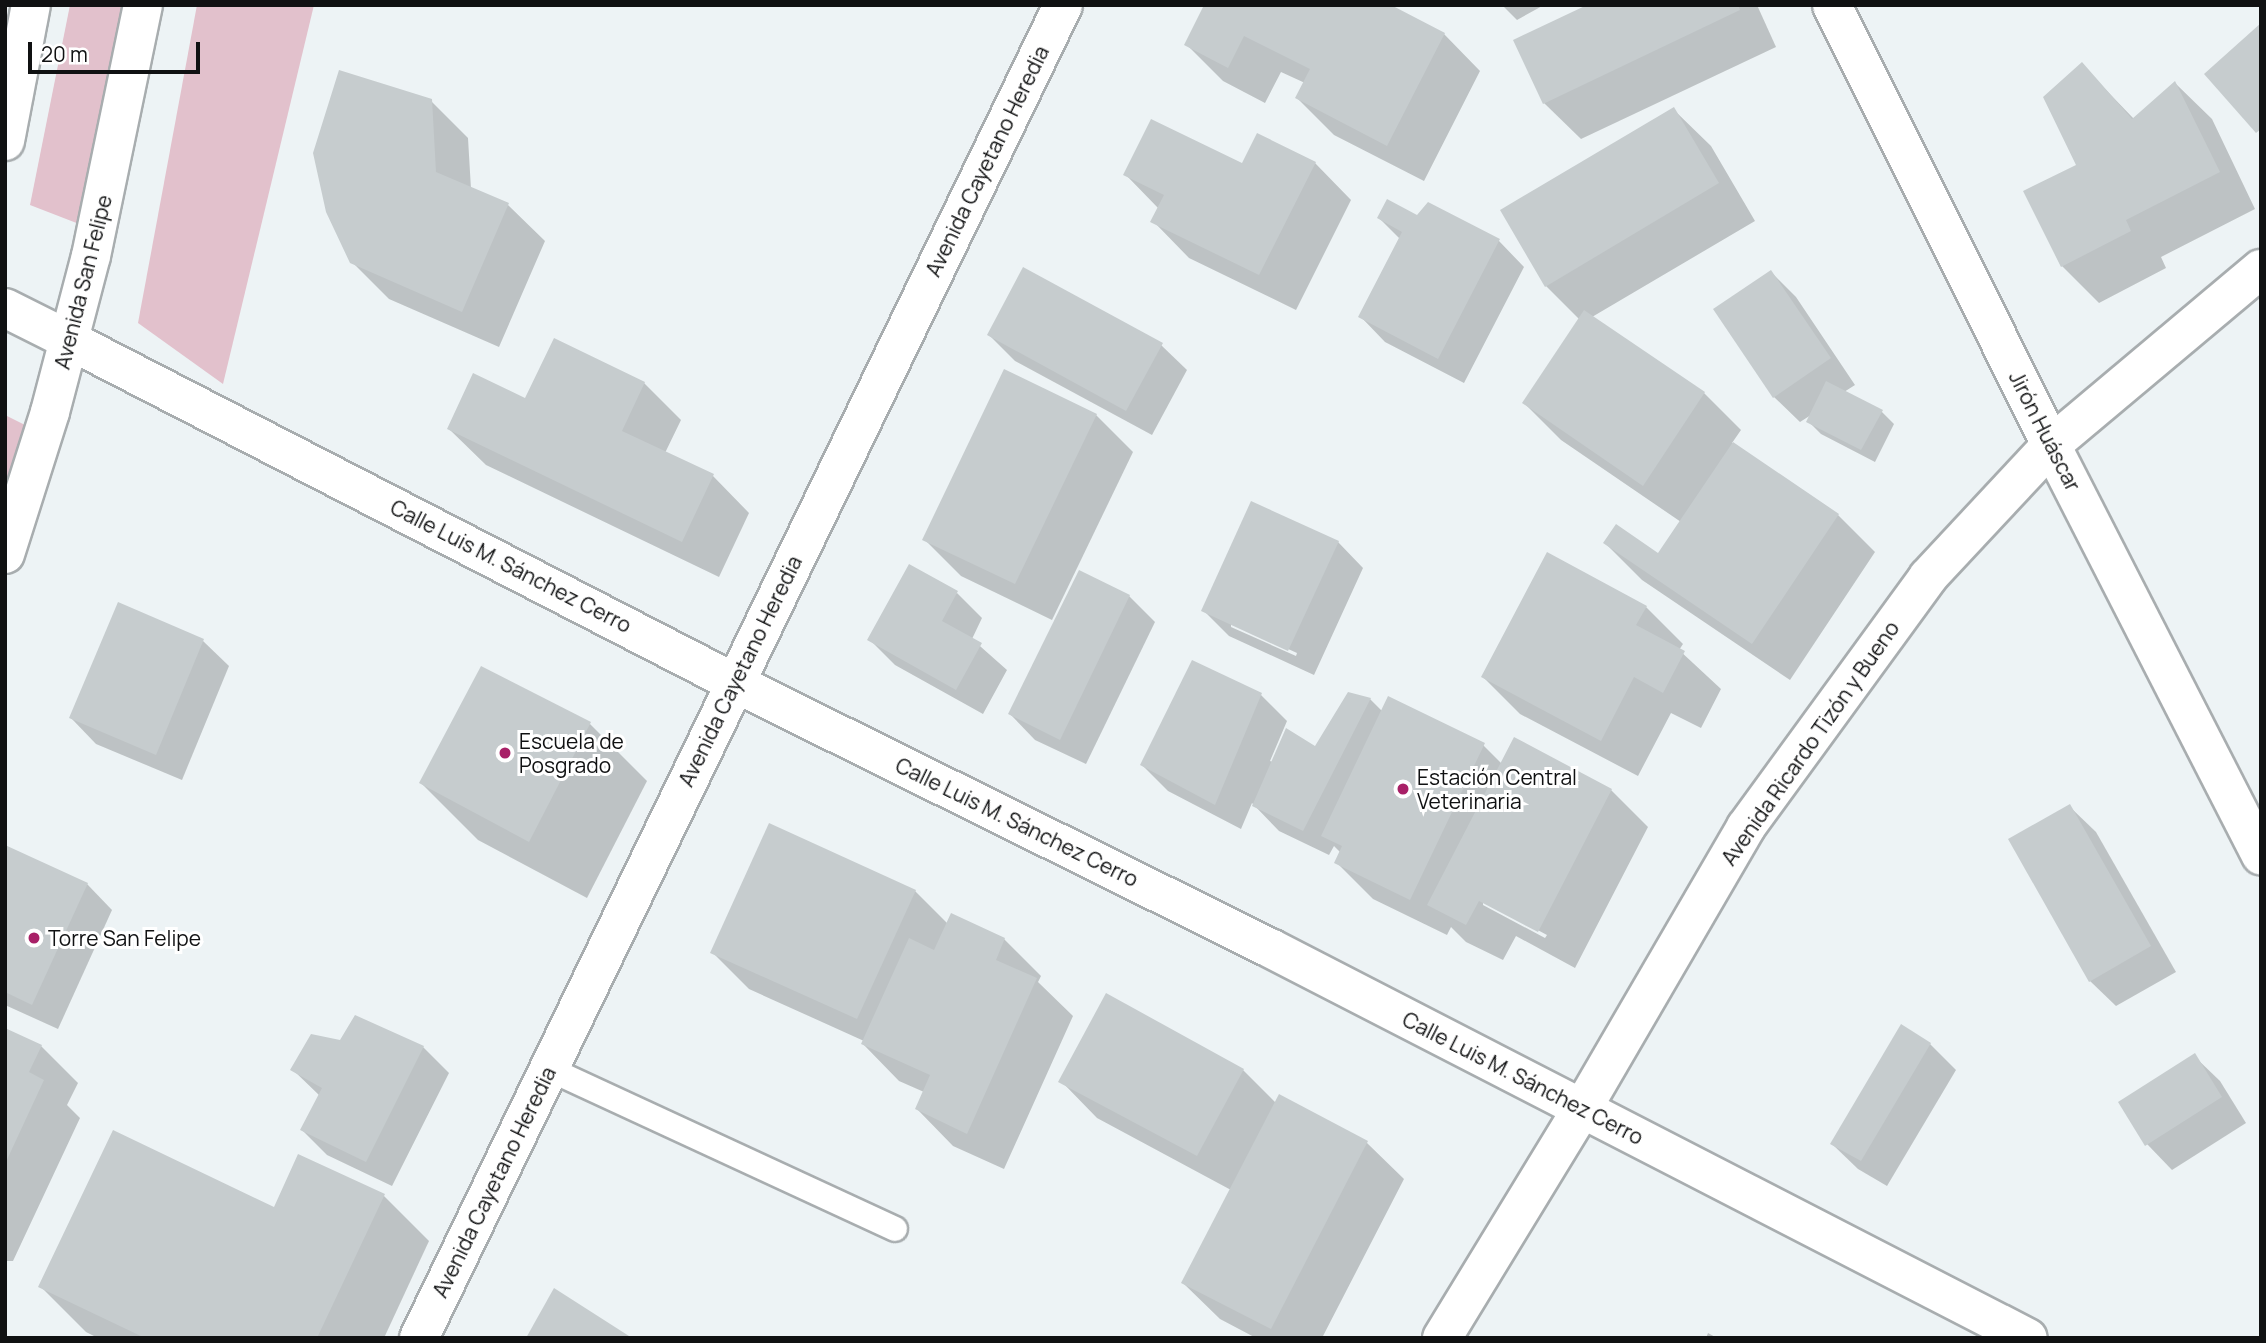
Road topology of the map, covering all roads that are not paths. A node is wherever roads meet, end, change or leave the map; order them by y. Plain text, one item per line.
1 (32, 5) edge
2 (143, 5) edge
3 (1063, 5) edge
4 (1832, 5) edge
5 (5, 141) edge
6 (2261, 269) edge
7 (5, 308) edge
8 (69, 340) junction
9 (2051, 445) junction
10 (5, 554) edge
11 (735, 683) junction
12 (2261, 855) edge
13 (548, 1069) junction
14 (1582, 1109) junction
15 (895, 1229) dead end
16 (418, 1338) edge
17 (1442, 1338) edge
18 (2028, 1338) edge

1 - 5 street
2 - 8 street, Avenida San Felipe
3 - 11 street, Avenida Cayetano Heredia
4 - 9 street, Jirón Huáscar
6 - 9 street, Avenida Ricardo Tizón y Bueno
7 - 8 street, Calle Luis M. Sánchez Cerro
8 - 10 street, Avenida San Felipe
8 - 11 street, Calle Luis M. Sánchez Cerro
9 - 12 street, Jirón Huáscar
9 - 14 street, Avenida Ricardo Tizón y Bueno
11 - 13 street, Avenida Cayetano Heredia
11 - 14 street, Calle Luis M. Sánchez Cerro
13 - 15 lane
13 - 16 street, Avenida Cayetano Heredia
14 - 17 street, Avenida Ricardo Tizón y Bueno
14 - 18 street, Calle Luis M. Sánchez Cerro

